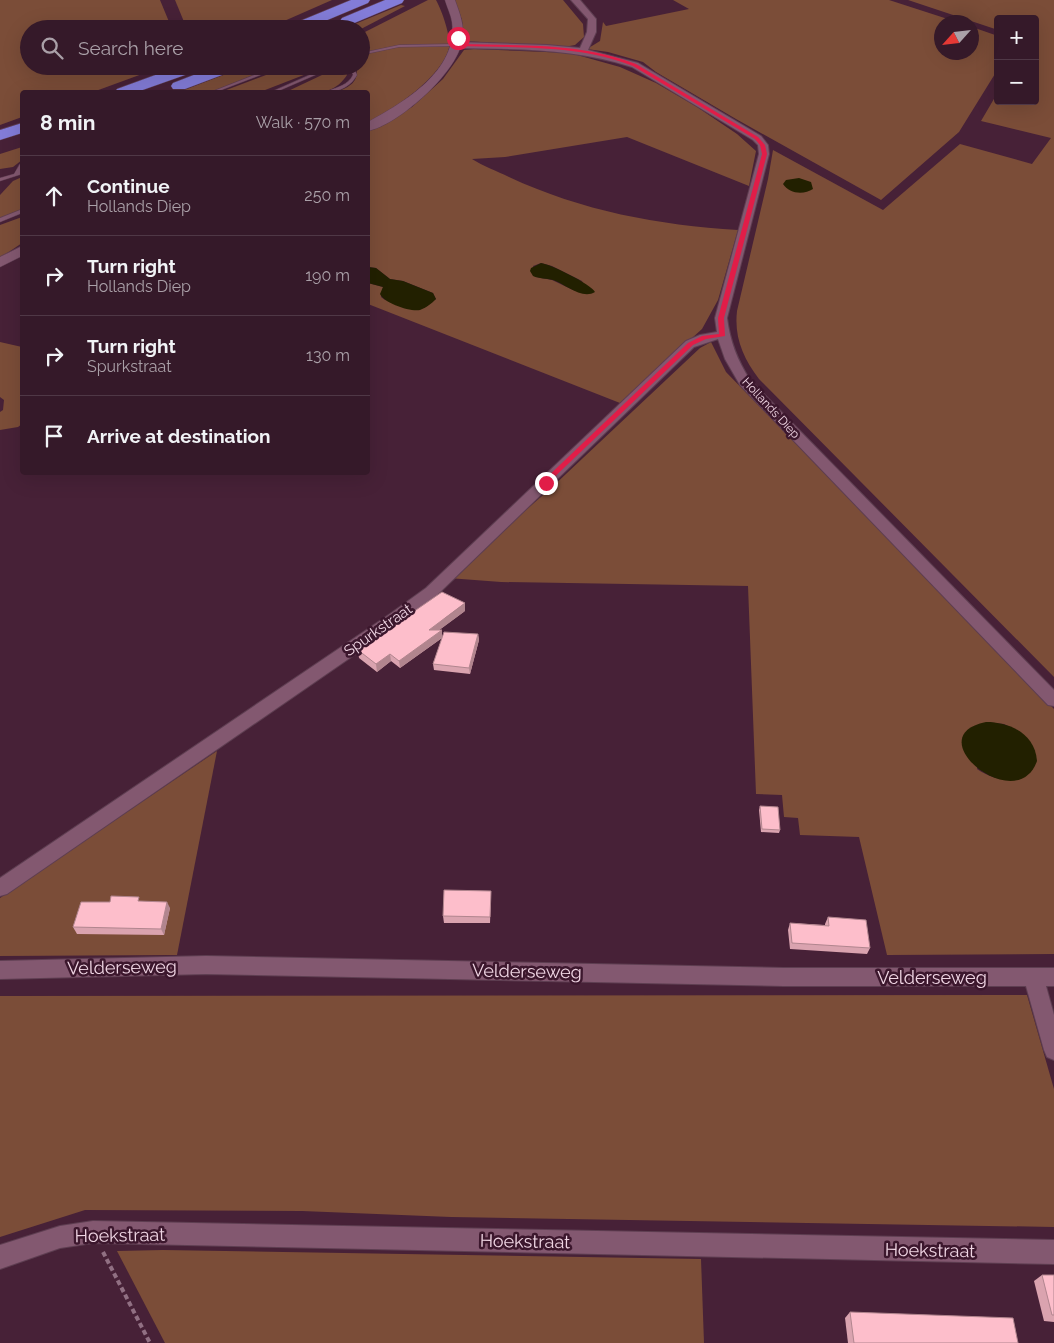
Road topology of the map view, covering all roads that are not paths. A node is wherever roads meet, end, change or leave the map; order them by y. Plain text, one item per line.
1 (345, 0) edge
2 (363, 0) edge
3 (397, 0) edge
4 (450, 0) edge
5 (574, 0) edge
6 (301, 20) edge
7 (315, 20) edge
8 (349, 20) edge
9 (456, 45) junction
10 (584, 51) junction
11 (370, 52) edge
12 (171, 75) edge
13 (207, 75) edge
14 (258, 75) edge
15 (313, 75) edge
16 (355, 75) edge
17 (129, 90) edge
18 (166, 90) edge
19 (218, 90) edge
20 (278, 90) edge
21 (334, 90) edge
22 (370, 126) edge
23 (20, 129) edge
24 (0, 136) edge
25 (20, 142) edge
26 (0, 148) edge
27 (20, 169) edge
28 (20, 173) edge
29 (16, 174) junction
30 (0, 180) edge
31 (20, 213) edge
32 (0, 220) edge
33 (20, 251) edge
34 (0, 263) edge
35 (722, 336) junction
36 (1054, 700) edge
37 (0, 888) edge
38 (0, 970) edge
39 (1033, 977) junction
40 (1054, 977) edge
41 (1054, 1050) edge
42 (1054, 1252) edge
43 (0, 1257) edge

1 - 6 highway
2 - 7 highway
3 - 8 highway
4 - 9 street
5 - 10 street
9 - 10 street, Hollands Diep
9 - 11 lane
9 - 22 street
10 - 35 street, Hollands Diep
12 - 17 highway
13 - 18 highway
14 - 19 lane
15 - 20 lane
16 - 21 lane
23 - 24 highway
25 - 26 highway
27 - 29 lane
28 - 29 lane
29 - 30 lane
31 - 32 lane
33 - 34 street
35 - 36 street, Hollands Diep
35 - 37 street, Spurkstraat
38 - 39 street, Velderseweg
39 - 40 street, Velderseweg
39 - 41 street
42 - 43 street, Hoekstraat

